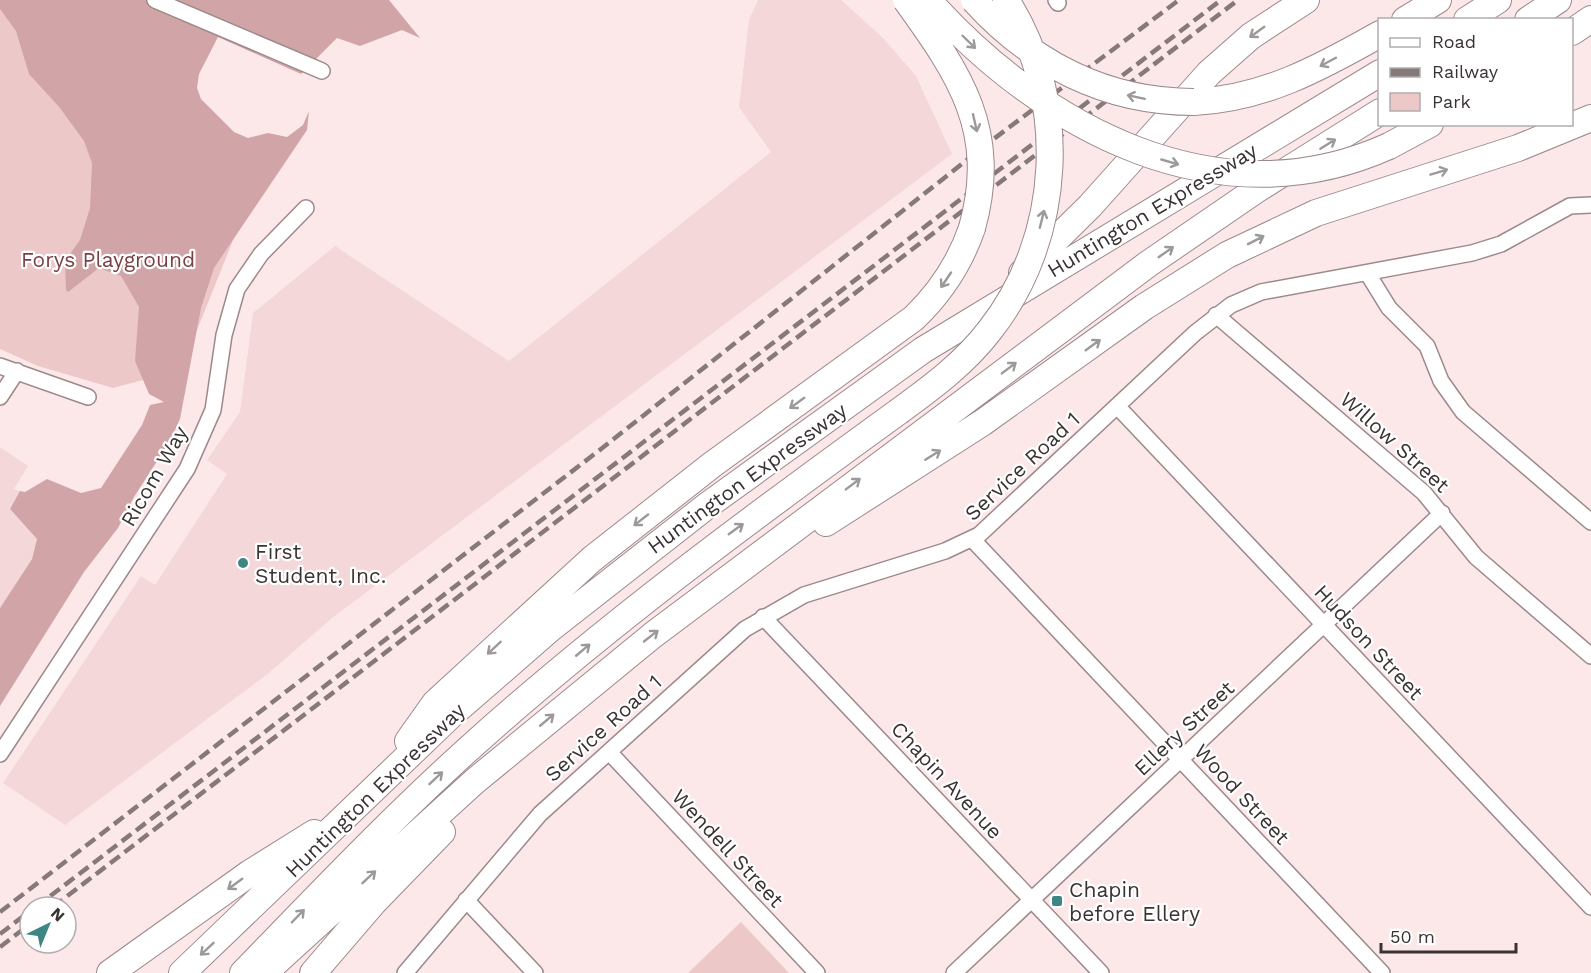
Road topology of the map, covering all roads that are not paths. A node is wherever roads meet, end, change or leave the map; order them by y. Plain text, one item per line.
1 (154, 0) edge
2 (906, 0) edge
3 (928, 0) edge
4 (974, 0) edge
5 (1006, 0) edge
6 (1306, 0) edge
7 (1438, 0) edge
8 (1498, 0) edge
9 (1558, 0) edge
10 (1408, 18) edge
11 (1470, 18) edge
12 (1531, 18) edge
13 (1591, 19) edge
14 (1591, 25) edge
15 (1573, 32) edge
16 (1573, 33) edge
17 (1378, 35) edge
18 (322, 71) dead end
19 (1378, 74) edge
20 (1378, 113) edge
21 (1591, 118) edge
22 (1573, 125) edge
23 (1426, 126) edge
24 (1572, 126) edge
25 (1589, 204) edge
26 (306, 208) dead end
27 (1368, 274) junction
28 (1215, 315) junction
29 (978, 316) junction
30 (0, 366) edge
31 (17, 372) junction
32 (0, 397) edge
33 (88, 397) dead end
34 (1118, 406) junction
35 (1442, 513) junction
36 (1591, 522) edge
37 (972, 539) junction
38 (755, 557) junction
39 (763, 616) junction
40 (1324, 625) junction
41 (1591, 656) edge
42 (525, 738) junction
43 (609, 752) junction
44 (0, 753) edge
45 (1180, 760) junction
46 (378, 784) junction
47 (355, 807) junction
48 (466, 900) junction
49 (1032, 900) junction
50 (1591, 908) edge
51 (110, 973) edge
52 (182, 973) edge
53 (243, 973) edge
54 (264, 973) edge
55 (313, 973) edge
56 (405, 973) edge
57 (535, 973) edge
58 (817, 973) edge
59 (954, 973) edge
60 (1101, 973) edge
61 (1382, 973) edge

1 - 18 street
2 -> 46 highway, bridge
3 -> 23 highway, bridge
17 -> 4 highway, bridge
53 -> 5 highway, bridge
6 -> 29 highway
7 - 10 highway
8 - 11 highway
9 - 12 highway
13 - 15 highway
14 - 16 highway
19 - 29 highway, Huntington Expressway
38 -> 20 highway, Huntington Expressway
22 -> 21 highway
38 -> 24 highway
25 - 27 street, Service Road 1
26 - 44 street, Ricom Way
27 - 28 street, Service Road 1
27 - 36 street
28 - 34 street, Service Road 1
28 - 35 street, Willow Street
29 - 46 highway, Huntington Expressway
30 - 31 street
31 - 32 street
31 - 33 street
34 - 37 street, Service Road 1
34 - 40 street, Hudson Street
35 - 40 street, Ellery Street
35 - 41 street, Willow Street
37 - 39 street, Service Road 1
37 - 45 street, Wood Street
42 -> 38 highway, Huntington Expressway
39 - 43 street, Service Road 1
39 - 49 street, Chapin Avenue
40 - 45 street, Ellery Street
40 - 50 street, Hudson Street
54 -> 42 highway, Huntington Expressway
42 - 55 highway
43 - 48 street, Service Road 1
43 - 58 street, Wendell Street
45 - 49 street, Ellery Street
45 - 61 street, Wood Street
46 - 47 highway, Huntington Expressway
47 -> 51 highway
47 -> 52 highway, Huntington Expressway
48 - 56 street, Service Road 1
48 - 57 street
49 - 59 street, Ellery Street
49 - 60 street, Chapin Avenue

